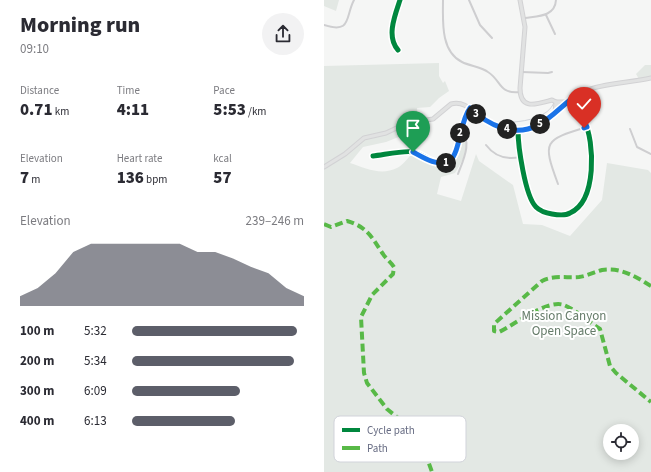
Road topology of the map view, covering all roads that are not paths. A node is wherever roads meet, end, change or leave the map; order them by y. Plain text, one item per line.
1 (354, 0) edge
2 (400, 0) edge
3 (443, 0) edge
4 (468, 0) edge
5 (520, 0) edge
6 (556, 0) edge
7 (546, 15) junction
8 (525, 18) junction
9 (324, 25) edge
10 (555, 34) dead end
11 (492, 38) dead end
12 (398, 50) dead end
13 (521, 72) junction
14 (552, 72) dead end
15 (651, 78) edge
16 (520, 92) junction
17 (569, 101) junction
18 (556, 102) junction
19 (470, 108) junction
20 (561, 108) junction
21 (555, 113) junction
22 (587, 127) junction
23 (461, 128) junction
24 (630, 129) dead end
25 (518, 130) junction
26 (486, 145) dead end
27 (651, 154) edge
28 (373, 156) dead end
29 (520, 157) junction
30 (324, 167) edge
31 (458, 174) dead end
32 (558, 184) dead end

1 - 9 street
2 - 12 street
3 - 16 street
4 - 11 street
5 - 8 main road
6 - 7 street
7 - 8 street
7 - 10 street
8 - 13 main road
13 - 14 street
13 - 16 main road
15 - 17 main road
16 - 18 main road
17 - 18 main road
17 - 20 main road
17 - 22 street
18 - 20 main road
18 - 21 main road
19 - 23 street
19 - 25 main road
19 - 30 main road
20 - 21 main road
21 - 25 main road
22 - 29 street
22 - 32 street
23 - 28 street
23 - 31 street
24 - 27 street
25 - 29 street
26 - 29 street

